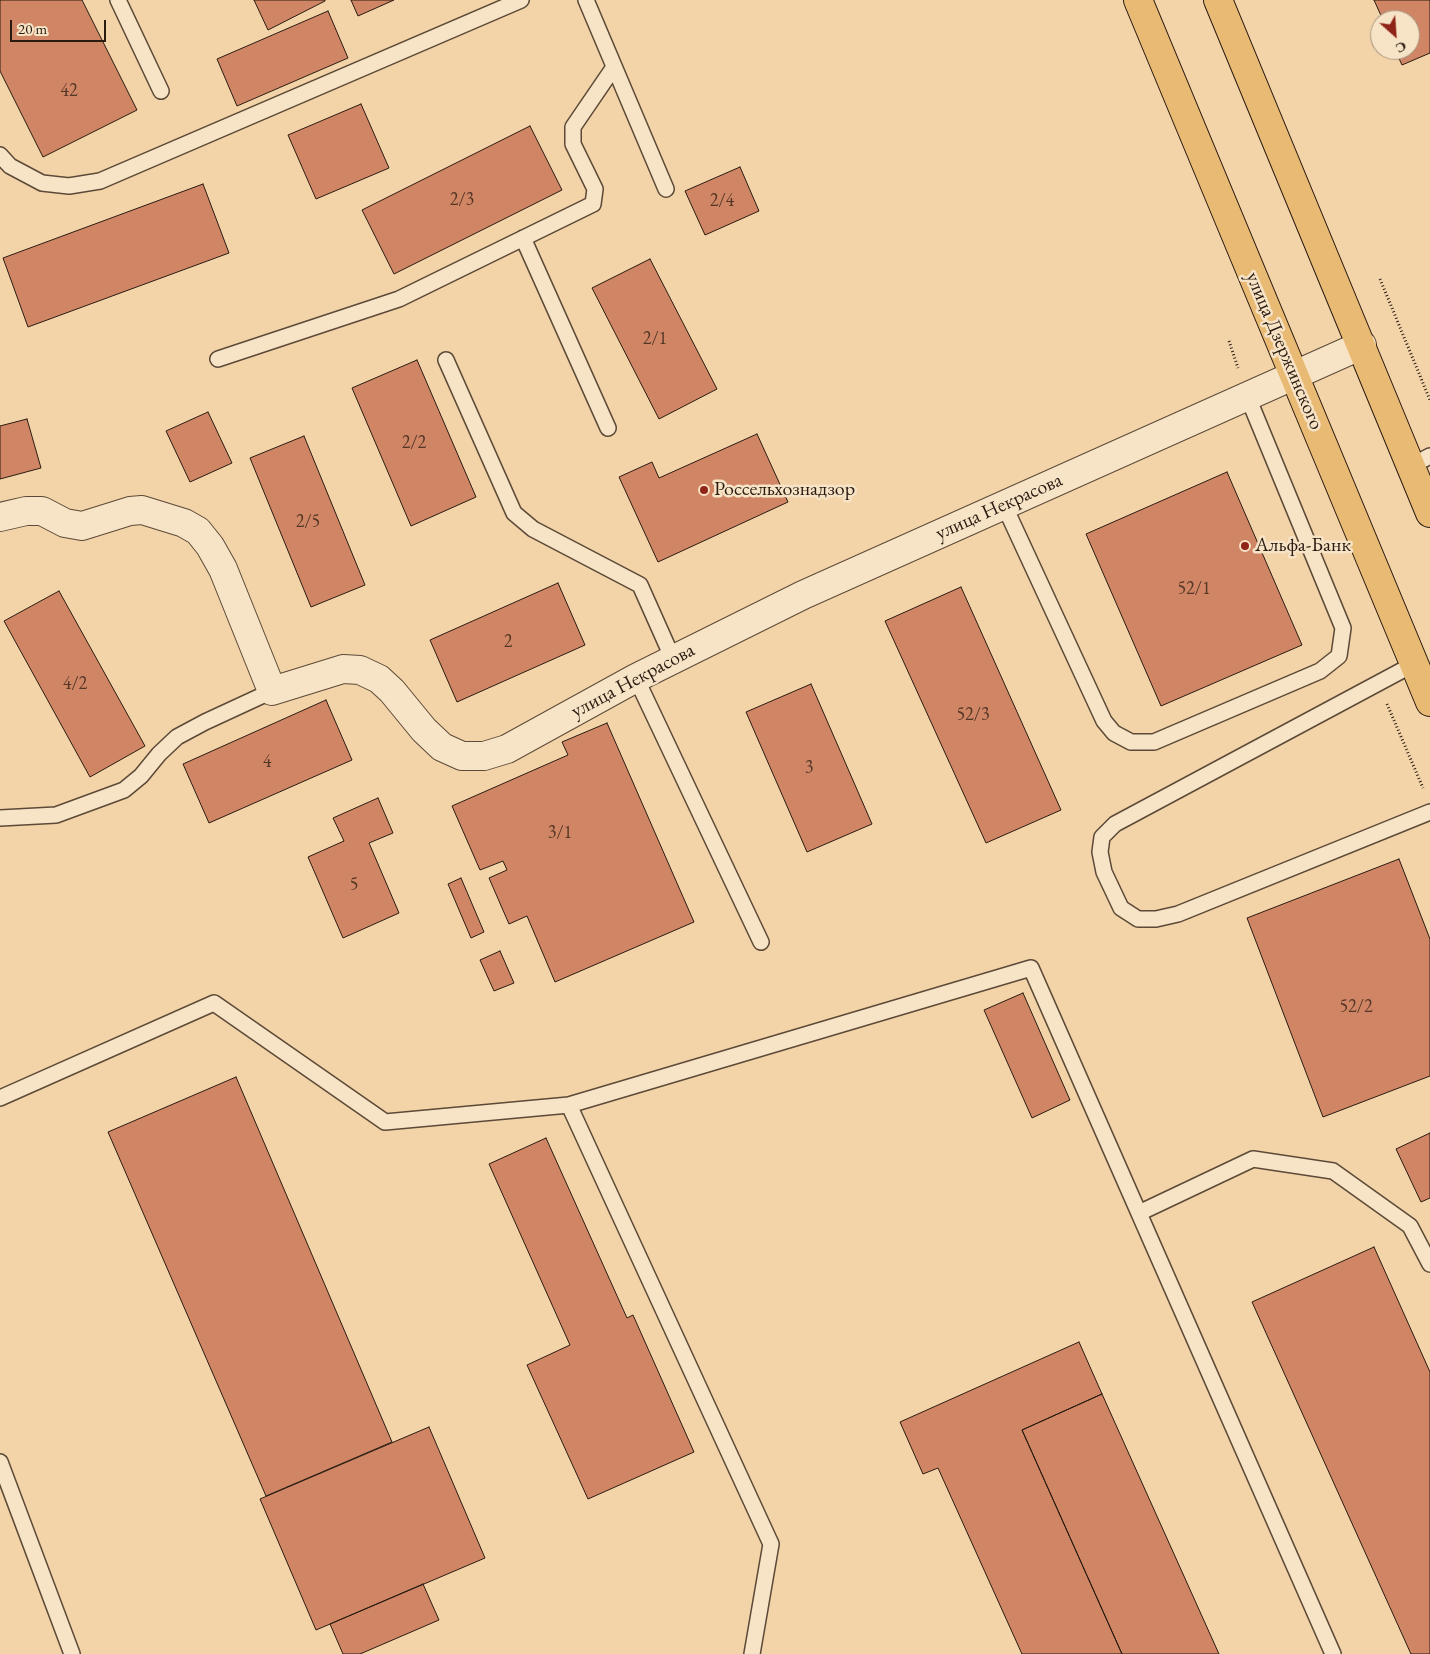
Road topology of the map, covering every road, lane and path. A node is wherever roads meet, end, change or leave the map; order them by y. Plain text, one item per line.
1 (118, 0) edge
2 (520, 0) edge
3 (586, 0) edge
4 (1138, 0) edge
5 (1218, 0) edge
6 (614, 67) junction
7 (162, 91) dead end
8 (0, 155) edge
9 (666, 189) dead end
10 (523, 238) junction
11 (1380, 279) dead end
12 (1362, 345) junction
13 (218, 359) dead end
14 (446, 360) dead end
15 (1294, 374) junction
16 (1247, 395) junction
17 (1430, 400) edge
18 (608, 428) dead end
19 (1420, 461) edge
20 (1004, 505) junction
21 (1430, 513) edge
22 (0, 517) edge
23 (673, 660) junction
24 (1414, 664) junction
25 (636, 678) junction
26 (1378, 683) junction
27 (272, 691) junction
28 (1430, 702) edge
29 (1428, 804) edge
30 (0, 818) edge
31 (761, 942) dead end
32 (0, 1098) edge
33 (569, 1105) junction
34 (1139, 1213) junction
35 (1430, 1264) edge
36 (0, 1462) edge
37 (72, 1654) edge
38 (752, 1654) edge
39 (1333, 1654) edge

1 - 7 lane
2 - 8 lane
3 - 6 lane
4 - 15 main road, улица Дзержинского
5 - 12 main road
6 - 9 lane
6 - 10 lane
10 - 13 lane
10 - 18 lane
11 - 17 path
12 - 15 street, улица Некрасова
12 - 19 main road
14 - 23 lane
15 - 16 street, улица Некрасова
15 - 24 main road, улица Дзержинского
16 - 20 street, улица Некрасова
16 - 20 lane
19 - 21 main road
20 - 23 street, улица Некрасова
22 - 27 street
23 - 25 street, улица Некрасова
24 - 26 lane
24 - 28 main road, улица Дзержинского
25 - 27 street, улица Некрасова
25 - 31 lane
26 - 29 path
26 - 29 lane
27 - 30 lane
32 - 33 lane
33 - 34 lane
33 - 38 lane
34 - 35 lane
34 - 39 lane
36 - 37 lane

